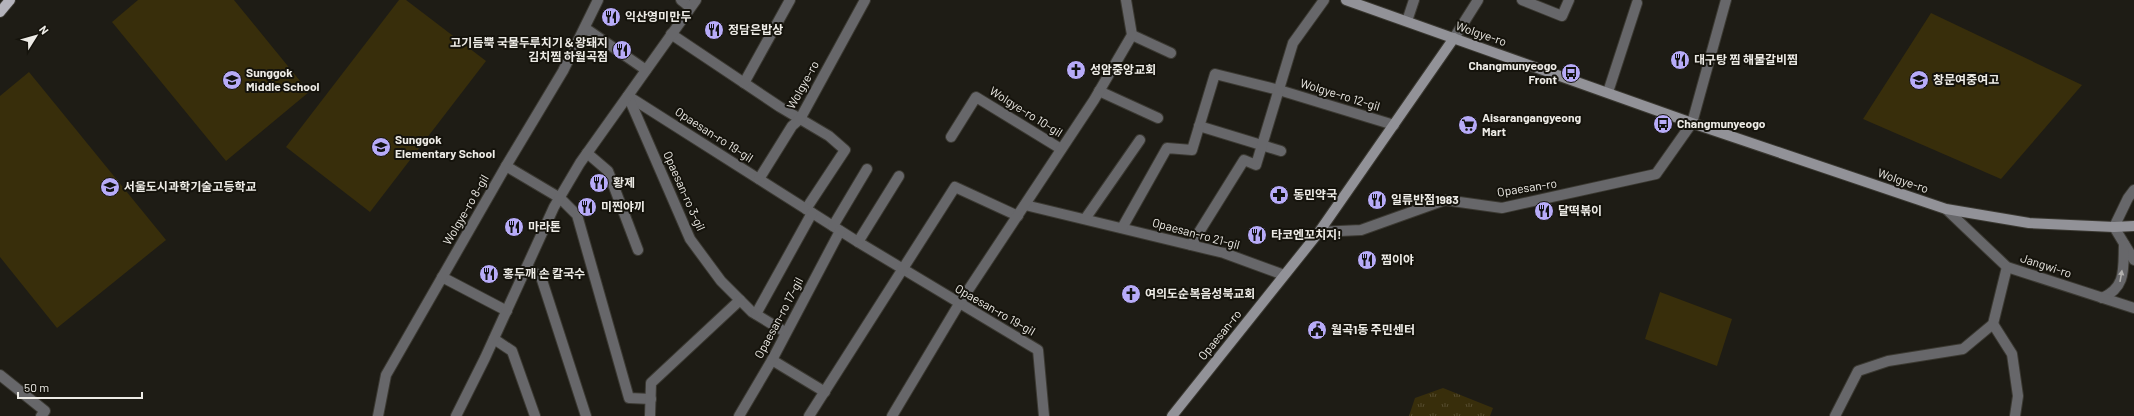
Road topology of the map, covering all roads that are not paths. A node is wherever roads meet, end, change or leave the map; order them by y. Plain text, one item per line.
1 (10, 0) edge
2 (598, 0) edge
3 (681, 0) edge
4 (790, 0) edge
5 (865, 0) edge
6 (1126, 0) edge
7 (1324, 0) edge
8 (1346, 0) edge
9 (1414, 0) edge
10 (1478, 0) edge
11 (1522, 0) edge
12 (1569, 0) edge
13 (1726, 0) edge
14 (693, 3) edge
15 (1637, 3) dead end
16 (0, 12) edge
17 (1407, 21) junction
18 (585, 28) junction
19 (671, 34) junction
20 (1132, 35) junction
21 (1454, 38) junction
22 (1171, 53) dead end
23 (646, 70) junction
24 (744, 83) junction
25 (1278, 90) junction
26 (1099, 91) junction
27 (1608, 92) junction
28 (628, 96) junction
29 (1158, 118) dead end
30 (800, 119) junction
31 (1692, 123) junction
32 (1394, 125) junction
33 (1199, 126) junction
34 (951, 137) dead end
35 (1140, 140) dead end
36 (1262, 145) junction
37 (1061, 149) junction
38 (1281, 151) dead end
39 (587, 152) junction
40 (506, 166) junction
41 (867, 169) dead end
42 (899, 176) dead end
43 (759, 179) junction
44 (2134, 190) edge
45 (560, 198) junction
46 (1025, 205) junction
47 (1946, 209) junction
48 (809, 211) junction
49 (1018, 216) junction
50 (1085, 219) junction
51 (2134, 226) edge
52 (2114, 227) junction
53 (1122, 228) junction
54 (836, 229) junction
55 (1319, 232) junction
56 (858, 242) junction
57 (2124, 244) junction
58 (1191, 245) junction
59 (638, 250) dead end
60 (2134, 260) edge
61 (527, 268) junction
62 (2007, 268) junction
63 (902, 269) junction
64 (1284, 276) junction
65 (442, 277) junction
66 (2102, 298) junction
67 (740, 300) junction
68 (959, 304) junction
69 (2134, 308) edge
70 (507, 311) junction
71 (756, 314) junction
72 (1993, 324) junction
73 (785, 332) junction
74 (494, 339) junction
75 (772, 360) junction
76 (0, 375) edge
77 (825, 392) junction
78 (651, 399) junction
79 (43, 414) edge
80 (378, 416) edge
81 (456, 416) edge
82 (535, 416) edge
83 (586, 416) edge
84 (650, 416) edge
85 (739, 416) edge
86 (809, 416) edge
87 (892, 416) edge
88 (1044, 416) edge
89 (1172, 416) edge
90 (1835, 416) edge
91 (2015, 416) edge

1 - 16 main road
2 - 18 street, Wolgye-ro 8-gil
3 - 14 street
4 - 24 street
5 - 30 street, Wolgye-ro
6 - 20 street
7 - 25 street
8 - 17 main road, Wolgye-ro
9 - 17 street
10 - 21 street, Opaesan-ro
11 - 12 street
13 - 31 street
14 - 19 street
15 - 27 street
17 - 21 main road, Wolgye-ro
18 - 23 street
18 - 40 street, Wolgye-ro 8-gil
19 - 23 street
19 - 24 street
20 - 22 street
20 - 26 street, Wolgye-ro 10-gil
21 - 27 main road, Wolgye-ro
21 - 32 main road, Opaesan-ro
23 - 28 street
24 - 30 street
25 - 32 street, Wolgye-ro 12-gil
25 - 33 street, Wolgye-ro 12-gil
25 - 36 street
26 - 29 street
26 - 37 street, Wolgye-ro 10-gil
27 - 31 main road, Wolgye-ro
28 - 39 street
28 - 43 street, Opaesan-ro 19-gil
28 - 67 street, Opaesan-ro 3-gil
30 - 43 street, Wolgye-ro
30 - 48 street
31 - 47 main road, Wolgye-ro
31 - 55 street, Opaesan-ro
32 - 55 main road, Opaesan-ro
33 - 36 street
33 - 53 street
34 - 37 street, Wolgye-ro 10-gil
35 - 50 street
36 - 38 street
36 - 58 street
37 - 46 street, Wolgye-ro 10-gil
39 - 45 street
39 - 59 street
40 - 45 street
40 - 65 street, Wolgye-ro 8-gil
41 - 54 street
42 - 56 street
43 - 48 street, Opaesan-ro 19-gil
44 - 52 street
45 - 61 street
45 - 78 street
46 - 49 street, Wolgye-ro 10-gil
46 - 50 street, Opaesan-ro 21-gil
47 - 52 main road, Wolgye-ro
47 - 62 street, Jangwi-ro
48 - 54 street, Opaesan-ro 19-gil
48 - 71 street
49 - 63 street
49 - 68 street, Wolgye-ro 10-gil
50 - 53 street, Opaesan-ro 21-gil
51 - 52 main road, Wolgye-ro
52 - 57 street
53 - 58 street, Opaesan-ro 21-gil
54 - 56 street, Opaesan-ro 19-gil
54 - 73 street, Opaesan-ro 17-gil
55 - 64 main road, Opaesan-ro
56 - 63 street, Opaesan-ro 19-gil
57 - 60 street
66 -> 57 street
58 - 64 street, Opaesan-ro 21-gil
61 - 70 street
61 - 83 street
62 - 66 street, Jangwi-ro
62 - 72 street
63 - 68 street, Opaesan-ro 19-gil
63 - 77 street
64 - 89 main road, Opaesan-ro
65 - 70 street
65 - 80 street, Wolgye-ro 8-gil
66 - 69 street, Jangwi-ro
67 - 71 street, Opaesan-ro 3-gil
67 - 78 street
68 - 87 street
68 - 88 street, Opaesan-ro 19-gil
70 - 74 street
71 - 73 street, Opaesan-ro 3-gil
72 - 90 street
72 - 91 street
73 - 75 street, Opaesan-ro 17-gil
74 - 81 street
74 - 82 street
75 - 77 street
75 - 85 street, Opaesan-ro 17-gil
76 - 79 street
77 - 86 street
78 - 84 street

